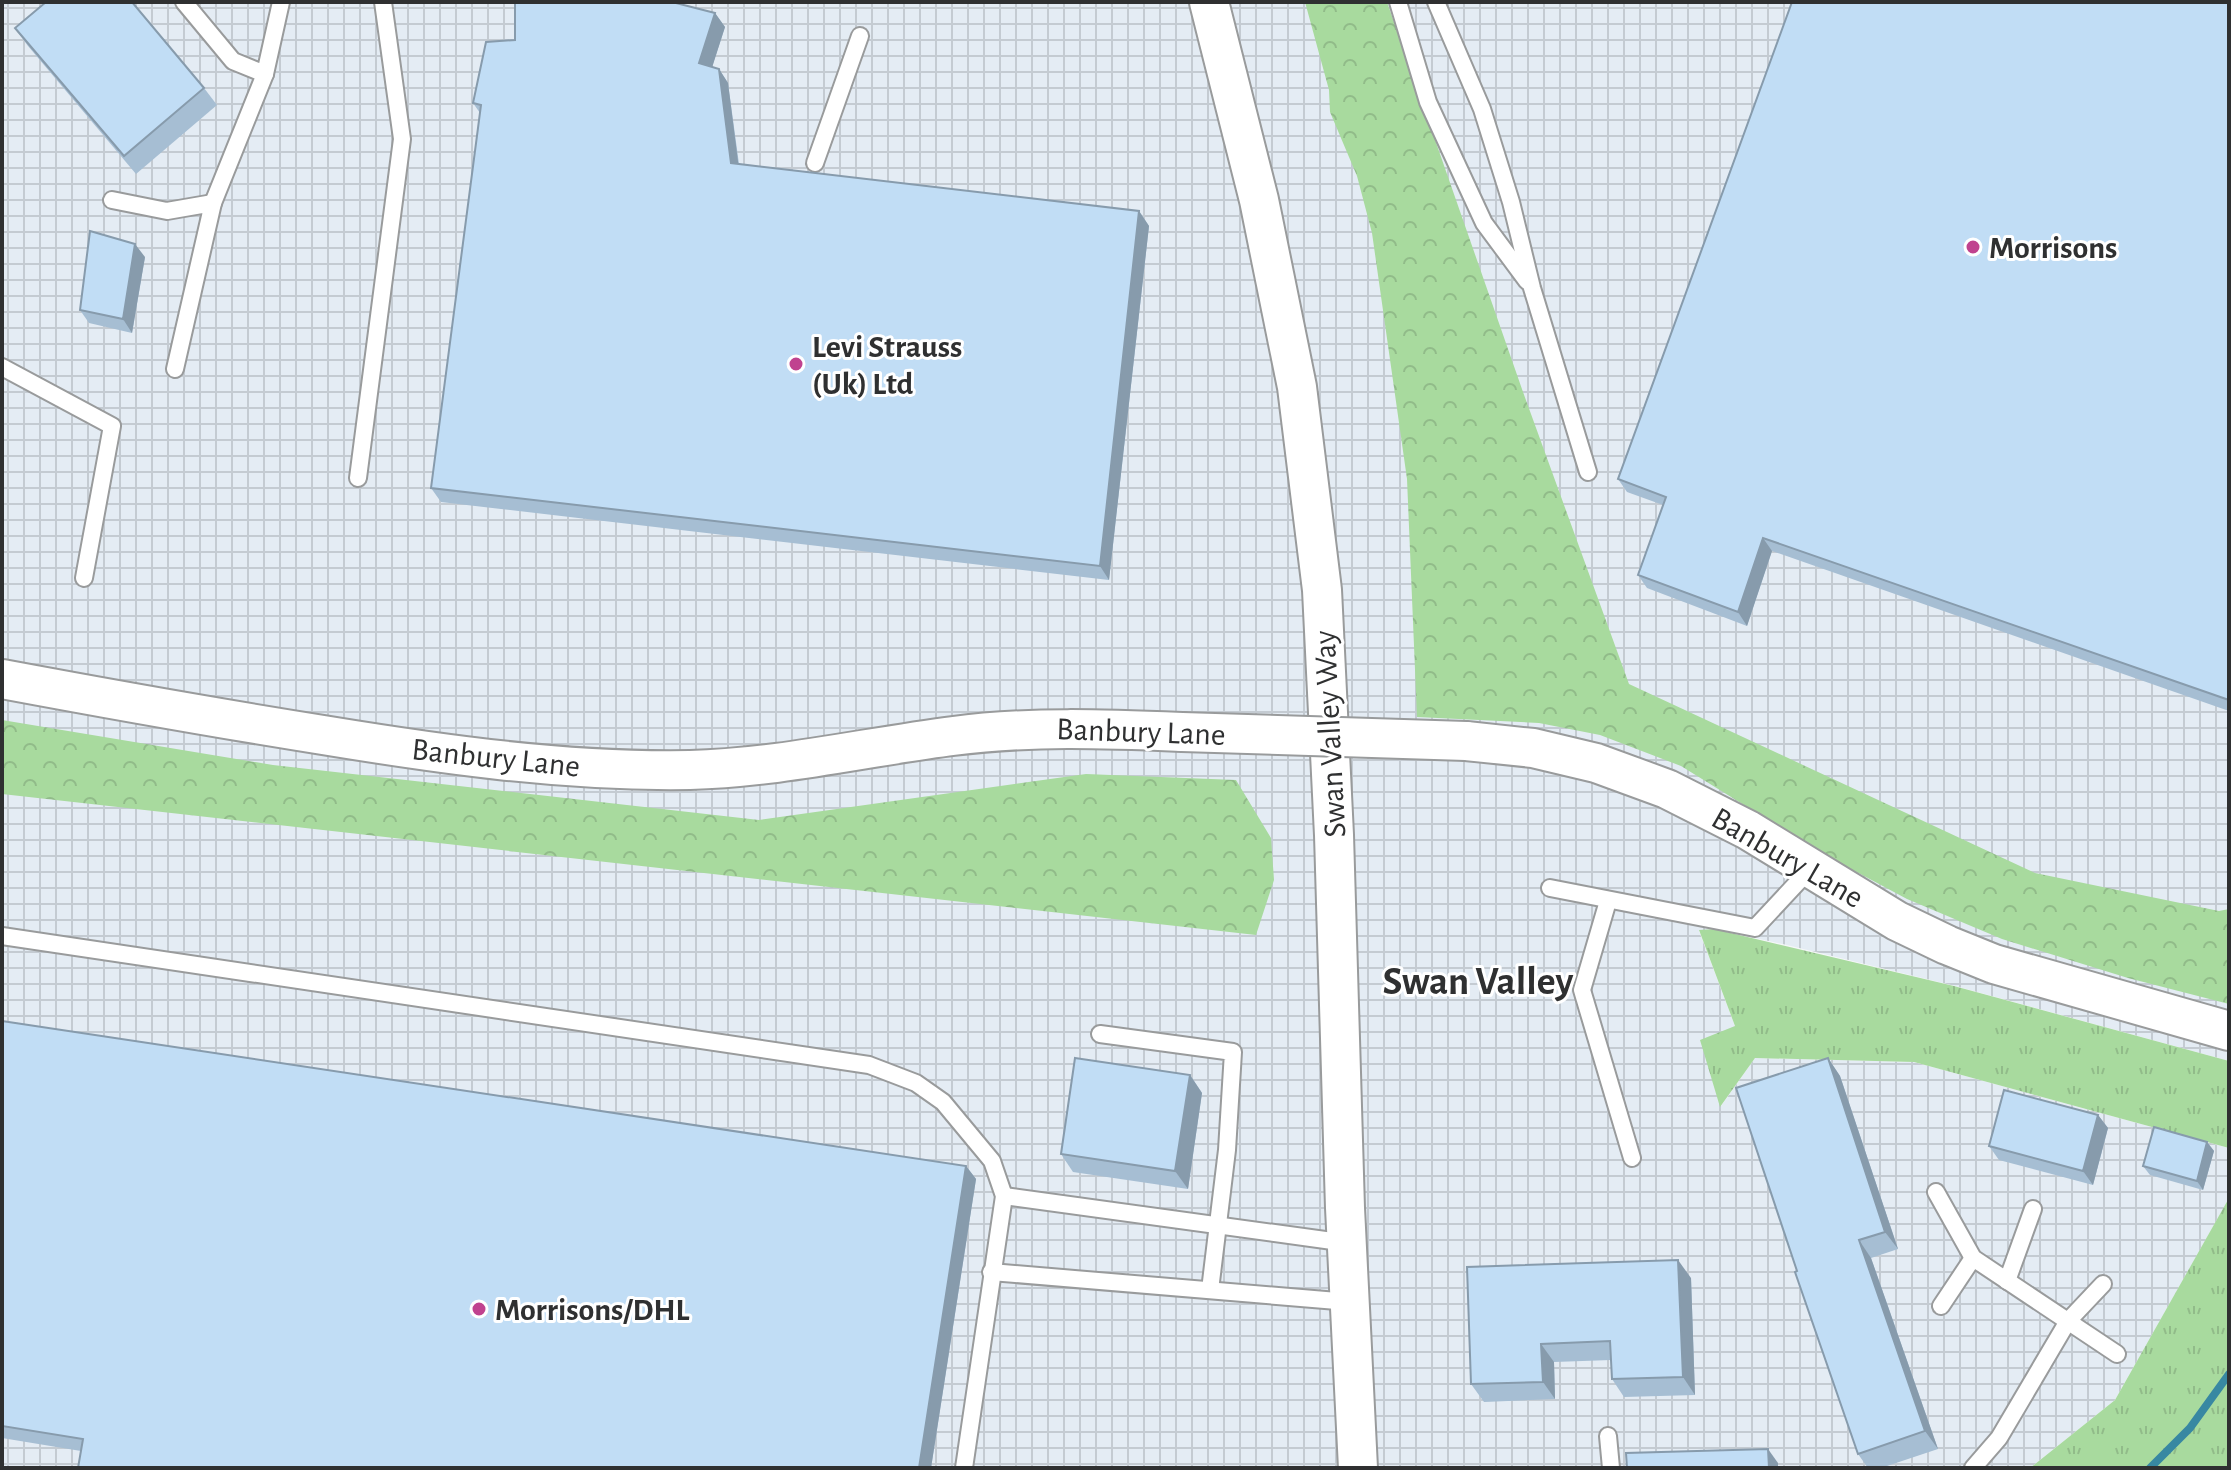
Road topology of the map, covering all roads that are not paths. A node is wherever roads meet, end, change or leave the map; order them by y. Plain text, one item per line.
1 (184, 2) edge
2 (281, 2) edge
3 (383, 2) edge
4 (1398, 2) edge
5 (1436, 2) edge
6 (1208, 5) edge
7 (860, 36) dead end
8 (265, 74) junction
9 (815, 163) dead end
10 (112, 200) dead end
11 (213, 203) junction
12 (1532, 288) junction
13 (2, 367) edge
14 (175, 369) dead end
15 (1588, 472) dead end
16 (358, 478) dead end
17 (84, 578) dead end
18 (2, 679) edge
19 (1810, 869) junction
20 (1550, 888) dead end
21 (1608, 901) junction
22 (2, 936) edge
23 (2229, 1031) edge
24 (1100, 1034) dead end
25 (1632, 1158) dead end
26 (1936, 1192) dead end
27 (1004, 1196) junction
28 (2033, 1209) dead end
29 (1217, 1225) junction
30 (1347, 1243) junction
31 (1973, 1258) junction
32 (991, 1272) junction
33 (2007, 1281) junction
34 (2103, 1284) dead end
35 (1210, 1290) junction
36 (1349, 1302) junction
37 (1941, 1306) dead end
38 (2068, 1321) junction
39 (2117, 1354) dead end
40 (1608, 1436) dead end
41 (964, 1468) edge
42 (1358, 1468) edge
43 (1611, 1468) edge
44 (1973, 1468) edge

1 - 8 lane
2 - 8 lane
3 - 16 lane
4 - 12 lane
5 - 12 lane
6 - 30 street, Swan Valley Way
7 - 9 lane
8 - 11 lane
10 - 11 lane
11 - 14 lane
12 - 15 lane
13 - 17 lane
18 - 19 street, Banbury Lane, bridge
19 - 21 lane
19 - 23 street, Banbury Lane
20 - 21 lane
21 - 25 lane
22 - 27 lane
24 - 29 lane
26 - 31 lane
27 - 29 lane
27 - 32 lane
28 - 33 lane
29 - 30 lane
29 - 35 lane
30 - 36 street, Swan Valley Way
31 - 33 lane
31 - 37 lane
32 - 35 lane
32 - 41 lane
33 - 38 lane
34 - 38 lane
35 - 36 lane
36 - 42 street, Swan Valley Way
38 - 39 lane
38 - 44 lane
40 - 43 lane

